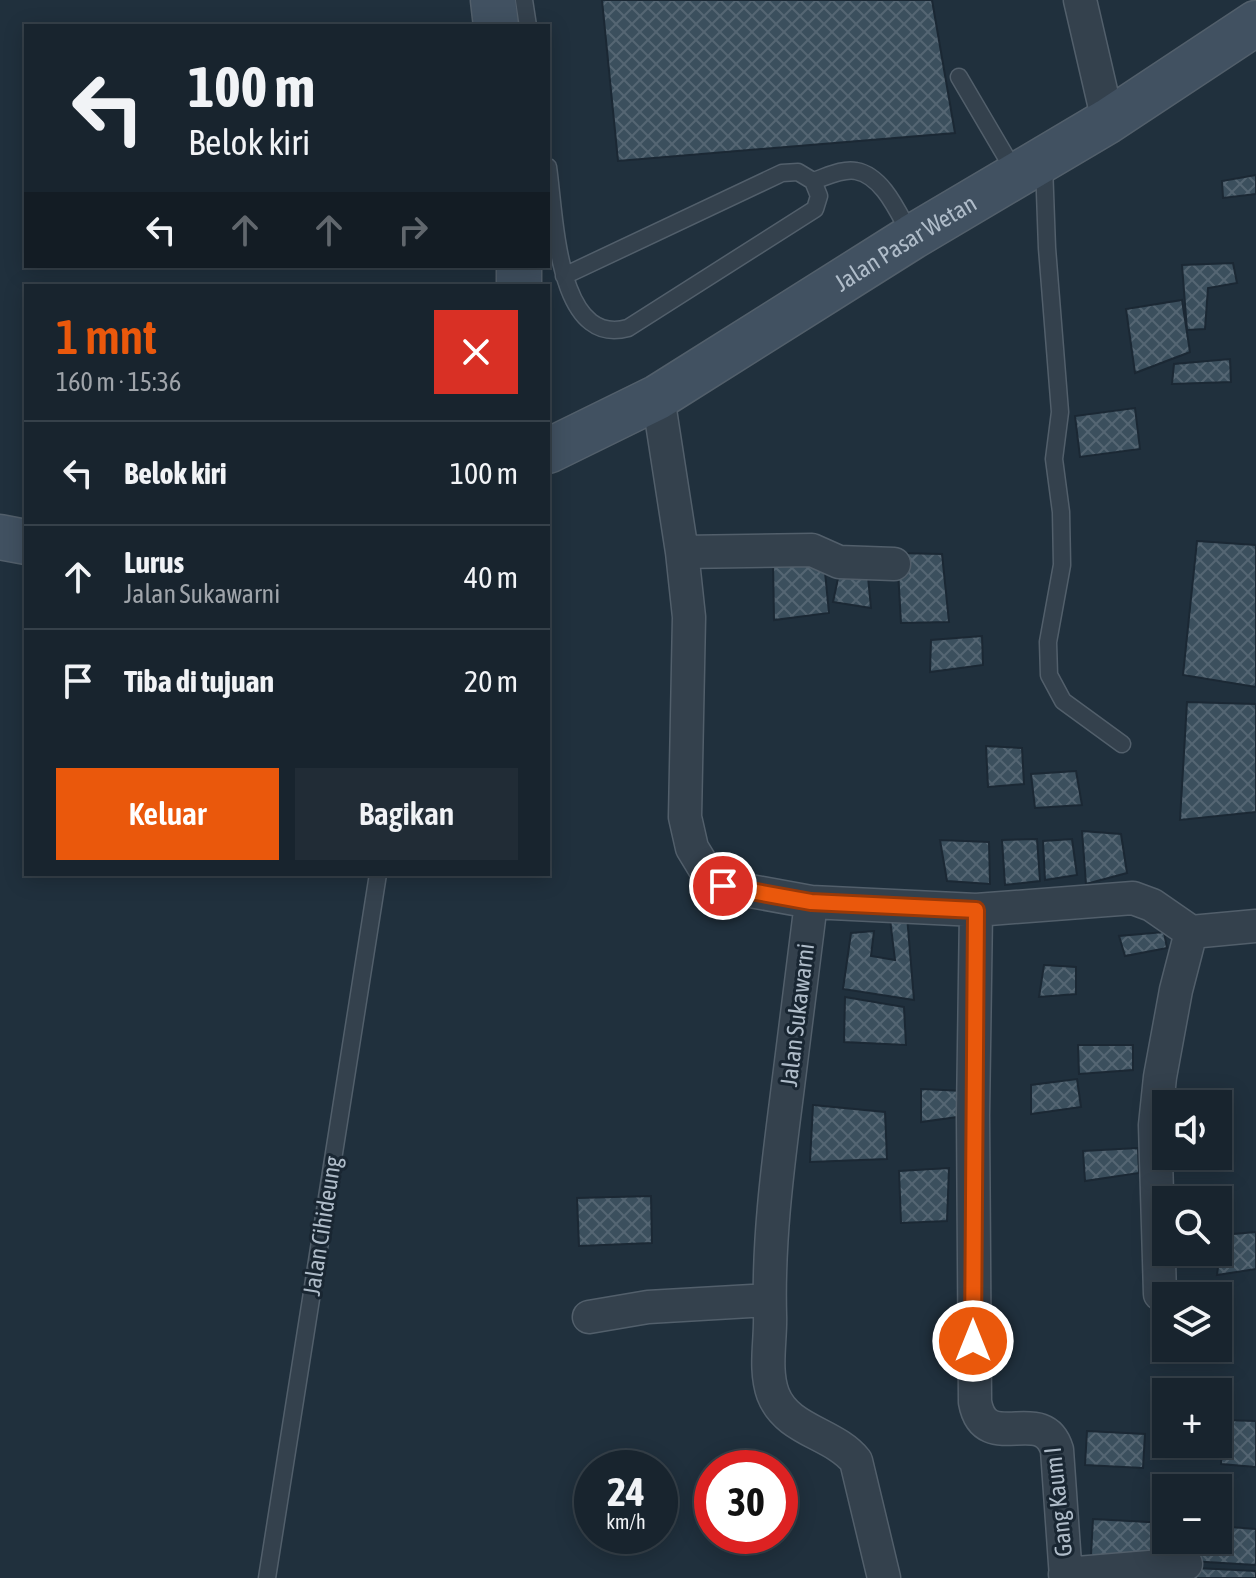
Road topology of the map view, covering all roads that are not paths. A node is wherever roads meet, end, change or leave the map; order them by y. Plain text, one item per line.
1 (493, 0) edge
2 (524, 0) edge
3 (1080, 0) edge
4 (1253, 16) edge
5 (496, 24) edge
6 (528, 24) edge
7 (959, 77) dead end
8 (1108, 121) junction
9 (1030, 168) junction
10 (550, 181) edge
11 (813, 181) junction
12 (912, 237) junction
13 (564, 276) junction
14 (658, 397) junction
15 (550, 450) edge
16 (0, 537) edge
17 (24, 542) edge
18 (682, 552) junction
19 (894, 564) dead end
20 (1122, 744) dead end
21 (378, 876) edge
22 (811, 902) junction
23 (976, 910) junction
24 (1256, 926) edge
25 (1191, 932) junction
26 (1160, 1282) edge
27 (769, 1300) junction
28 (589, 1317) dead end
29 (1186, 1564) dead end
30 (1066, 1576) edge
31 (267, 1578) edge
32 (884, 1578) edge

1 - 5 main road
2 - 6 lane
3 - 8 street
4 - 8 main road, Jalan Pasar Wetan
7 - 9 lane
8 - 9 main road, Jalan Pasar Wetan
9 - 12 main road, Jalan Pasar Wetan
9 - 20 lane
10 - 13 lane
11 - 12 lane
11 - 13 lane
11 - 13 lane
12 - 14 main road, Jalan Pasar Wetan
14 - 15 main road, Jalan Pasar Wetan
14 - 18 street
16 - 17 main road
18 - 19 street
18 - 22 street
21 - 31 lane, Jalan Cihideung
22 - 23 street
22 - 27 street, Jalan Sukawarni
23 - 25 street
23 - 30 street, Gang Kaum I
24 - 25 street
25 - 26 street
27 - 28 street
27 - 32 street, Jalan Sukawarni
29 - 30 street

